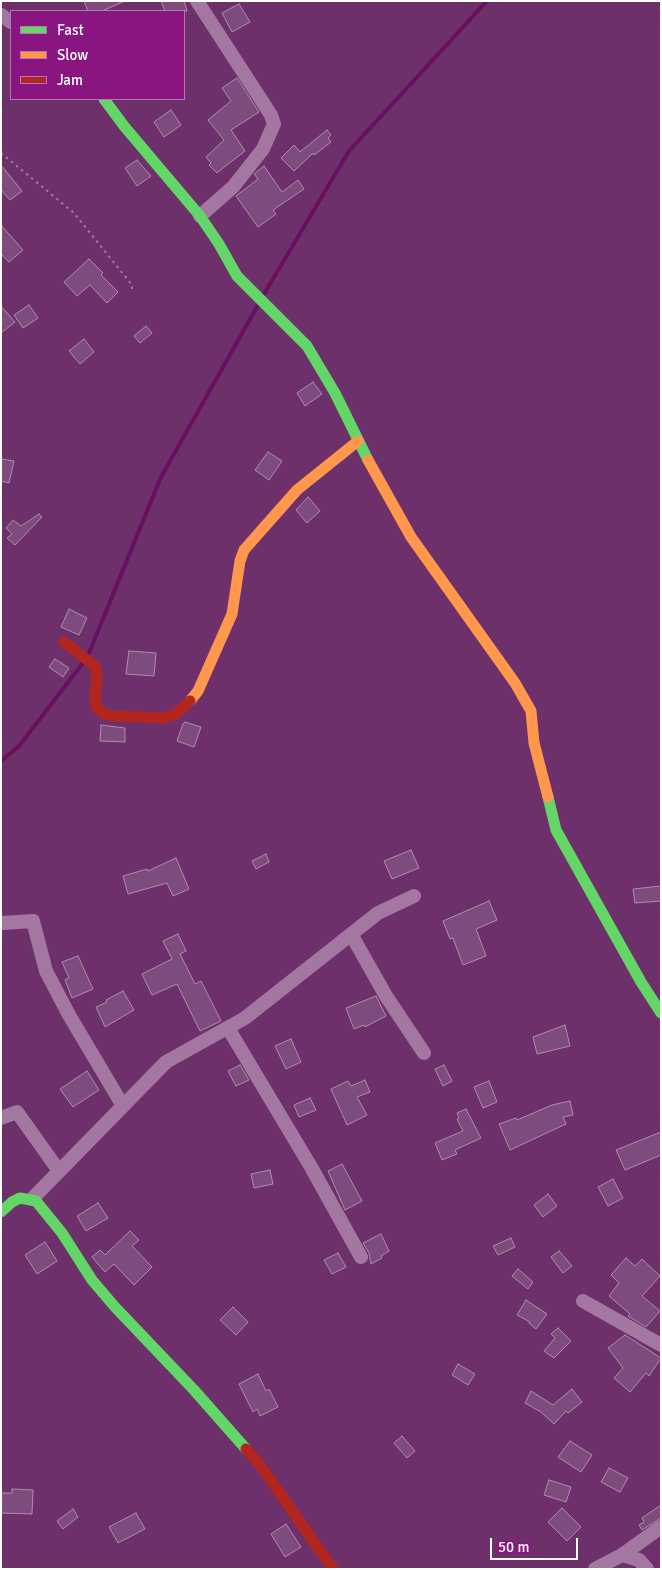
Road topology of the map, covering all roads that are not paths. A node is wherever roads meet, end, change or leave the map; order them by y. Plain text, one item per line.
1 (197, 1) edge
2 (105, 100) edge
3 (200, 216) junction
4 (358, 441) junction
5 (64, 642) dead end
6 (414, 896) dead end
7 (3, 923) dead end
8 (351, 934) junction
9 (661, 1013) edge
10 (228, 1028) junction
11 (424, 1053) dead end
12 (123, 1106) junction
13 (1, 1118) edge
14 (59, 1171) junction
15 (32, 1199) junction
16 (1, 1212) edge
17 (362, 1257) dead end
18 (583, 1301) dead end
19 (661, 1345) edge
20 (661, 1527) edge
21 (622, 1555) junction
22 (333, 1569) edge
23 (594, 1569) edge
24 (647, 1569) edge

1 - 3 street
2 - 3 street
3 - 4 street
4 - 5 street
4 - 9 street
6 - 8 street
7 - 12 street
8 - 10 street
8 - 11 street
10 - 12 street
10 - 17 street
12 - 14 street
13 - 14 street
14 - 15 street
15 - 16 street
15 - 22 street
18 - 19 street
20 - 21 street
21 - 23 street
21 - 24 street

